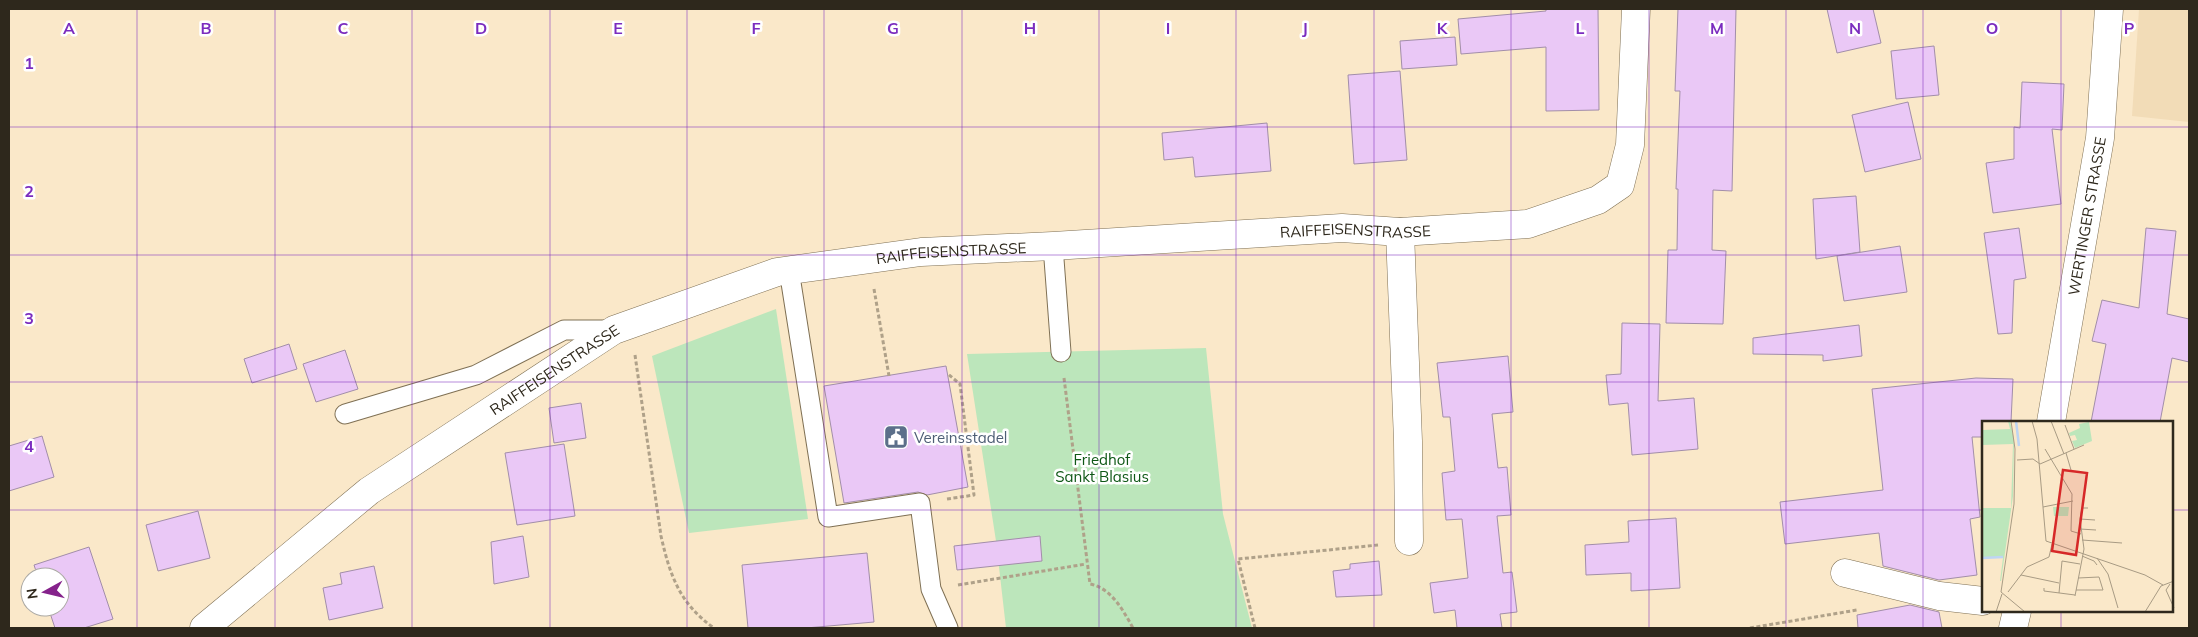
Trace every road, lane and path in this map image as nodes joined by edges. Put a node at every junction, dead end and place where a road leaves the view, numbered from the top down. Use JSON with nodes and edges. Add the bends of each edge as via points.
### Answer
{"nodes":[{"id":1,"x":1636,"y":9,"type":"edge"},
{"id":2,"x":2109,"y":9,"type":"edge"},
{"id":3,"x":1400,"y":232,"type":"junction"},
{"id":4,"x":1052,"y":246,"type":"junction"},
{"id":5,"x":869,"y":259,"type":"junction"},
{"id":6,"x":789,"y":270,"type":"junction"},
{"id":7,"x":622,"y":328,"type":"junction"},
{"id":8,"x":1061,"y":352,"type":"joint"},
{"id":9,"x":948,"y":374,"type":"dead end"},
{"id":10,"x":888,"y":376,"type":"dead end"},
{"id":11,"x":345,"y":414,"type":"dead end"},
{"id":12,"x":2051,"y":421,"type":"edge"},
{"id":13,"x":920,"y":503,"type":"junction"},
{"id":14,"x":1409,"y":542,"type":"joint"},
{"id":15,"x":1086,"y":564,"type":"junction"},
{"id":16,"x":1845,"y":572,"type":"dead end"},
{"id":17,"x":931,"y":589,"type":"junction"},
{"id":18,"x":1982,"y":600,"type":"edge"},
{"id":19,"x":1863,"y":609,"type":"dead end"},
{"id":20,"x":2018,"y":612,"type":"edge"},
{"id":21,"x":204,"y":628,"type":"edge"},
{"id":22,"x":714,"y":628,"type":"edge"},
{"id":23,"x":948,"y":628,"type":"edge"},
{"id":24,"x":1133,"y":628,"type":"edge"},
{"id":25,"x":1255,"y":628,"type":"edge"},
{"id":26,"x":1750,"y":628,"type":"edge"},
{"id":27,"x":2013,"y":628,"type":"edge"}],
"edges":[{"from":1,"to":3,"type":"street","name":"RAIFFEISENSTRASSE","via":[[1630,145],[1620,185],[1598,200],[1528,224]]},
{"from":2,"to":12,"type":"street","name":"WERTINGER STRASSE","via":[[2100,138]]},
{"from":3,"to":4,"type":"street","name":"RAIFFEISENSTRASSE","via":[[1342,228]]},
{"from":3,"to":14,"type":"street"},
{"from":4,"to":5,"type":"street","name":"RAIFFEISENSTRASSE","via":[[921,252]]},
{"from":4,"to":8,"type":"lane"},
{"from":5,"to":6,"type":"street","name":"RAIFFEISENSTRASSE"},
{"from":5,"to":10,"type":"path"},
{"from":6,"to":7,"type":"street","name":"RAIFFEISENSTRASSE"},
{"from":6,"to":13,"type":"lane","via":[[828,517]]},
{"from":7,"to":11,"type":"lane","via":[[564,330],[476,375]]},
{"from":7,"to":21,"type":"street","name":"RAIFFEISENSTRASSE","via":[[369,491]]},
{"from":7,"to":22,"type":"path","via":[[668,566],[683,599],[699,618]]},
{"from":8,"to":15,"type":"path"},
{"from":9,"to":13,"type":"path","via":[[960,384],[974,495]]},
{"from":13,"to":17,"type":"lane"},
{"from":14,"to":25,"type":"path","via":[[1238,559]]},
{"from":15,"to":17,"type":"path"},
{"from":15,"to":24,"type":"path","via":[[1090,584],[1100,586],[1123,609]]},
{"from":16,"to":18,"type":"street","via":[[1939,596]]},
{"from":17,"to":23,"type":"lane"},
{"from":19,"to":26,"type":"path"},
{"from":20,"to":27,"type":"street"}]}
